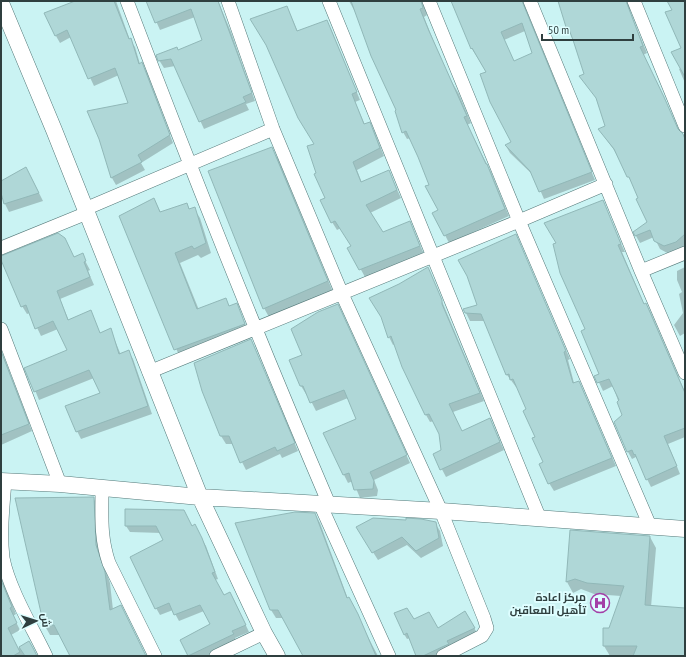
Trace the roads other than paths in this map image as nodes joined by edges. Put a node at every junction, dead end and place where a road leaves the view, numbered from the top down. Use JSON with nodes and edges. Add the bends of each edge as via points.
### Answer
{"nodes":[{"id":1,"x":127,"y":1,"type":"edge"},
{"id":2,"x":228,"y":1,"type":"edge"},
{"id":3,"x":329,"y":1,"type":"edge"},
{"id":4,"x":429,"y":1,"type":"edge"},
{"id":5,"x":530,"y":1,"type":"edge"},
{"id":6,"x":634,"y":1,"type":"edge"},
{"id":7,"x":1,"y":3,"type":"edge"},
{"id":8,"x":685,"y":126,"type":"edge"},
{"id":9,"x":273,"y":129,"type":"junction"},
{"id":10,"x":189,"y":165,"type":"junction"},
{"id":11,"x":606,"y":184,"type":"junction"},
{"id":12,"x":86,"y":211,"type":"junction"},
{"id":13,"x":519,"y":221,"type":"junction"},
{"id":14,"x":1,"y":248,"type":"edge"},
{"id":15,"x":685,"y":253,"type":"edge"},
{"id":16,"x":432,"y":256,"type":"junction"},
{"id":17,"x":641,"y":271,"type":"junction"},
{"id":18,"x":342,"y":294,"type":"junction"},
{"id":19,"x":254,"y":328,"type":"junction"},
{"id":20,"x":1,"y":329,"type":"edge"},
{"id":21,"x":149,"y":372,"type":"junction"},
{"id":22,"x":685,"y":373,"type":"edge"},
{"id":23,"x":3,"y":481,"type":"edge"},
{"id":24,"x":60,"y":484,"type":"junction"},
{"id":25,"x":102,"y":488,"type":"junction"},
{"id":26,"x":200,"y":497,"type":"junction"},
{"id":27,"x":325,"y":504,"type":"junction"},
{"id":28,"x":441,"y":511,"type":"junction"},
{"id":29,"x":540,"y":519,"type":"junction"},
{"id":30,"x":650,"y":526,"type":"junction"},
{"id":31,"x":685,"y":529,"type":"edge"},
{"id":32,"x":264,"y":632,"type":"junction"},
{"id":33,"x":46,"y":656,"type":"edge"},
{"id":34,"x":155,"y":656,"type":"edge"},
{"id":35,"x":216,"y":656,"type":"edge"},
{"id":36,"x":276,"y":656,"type":"edge"},
{"id":37,"x":389,"y":656,"type":"edge"},
{"id":38,"x":443,"y":656,"type":"edge"}],
"edges":[{"from":1,"to":10,"type":"street"},
{"from":2,"to":9,"type":"street"},
{"from":3,"to":16,"type":"street"},
{"from":4,"to":13,"type":"street"},
{"from":5,"to":11,"type":"street"},
{"from":6,"to":8,"type":"street"},
{"from":7,"to":12,"type":"street"},
{"from":9,"to":10,"type":"street"},
{"from":9,"to":18,"type":"street"},
{"from":10,"to":12,"type":"street"},
{"from":10,"to":19,"type":"street"},
{"from":11,"to":13,"type":"street"},
{"from":11,"to":17,"type":"street"},
{"from":12,"to":14,"type":"street"},
{"from":12,"to":21,"type":"street"},
{"from":13,"to":16,"type":"street"},
{"from":13,"to":30,"type":"street"},
{"from":15,"to":17,"type":"street"},
{"from":16,"to":18,"type":"street"},
{"from":16,"to":29,"type":"street"},
{"from":17,"to":22,"type":"street"},
{"from":18,"to":19,"type":"street"},
{"from":18,"to":28,"type":"street"},
{"from":19,"to":21,"type":"street"},
{"from":19,"to":27,"type":"street"},
{"from":20,"to":24,"type":"street"},
{"from":21,"to":26,"type":"street"},
{"from":23,"to":24,"type":"street"},
{"from":23,"to":33,"type":"street","via":[[3,558],[8,576]]},
{"from":24,"to":25,"type":"street"},
{"from":25,"to":26,"type":"street"},
{"from":25,"to":34,"type":"street","via":[[104,549]]},
{"from":26,"to":27,"type":"street"},
{"from":26,"to":32,"type":"street"},
{"from":27,"to":28,"type":"street"},
{"from":27,"to":37,"type":"street"},
{"from":28,"to":29,"type":"street"},
{"from":28,"to":38,"type":"street","via":[[487,628],[482,636]]},
{"from":29,"to":30,"type":"street"},
{"from":30,"to":31,"type":"street"},
{"from":32,"to":35,"type":"street"},
{"from":32,"to":36,"type":"street"}]}
